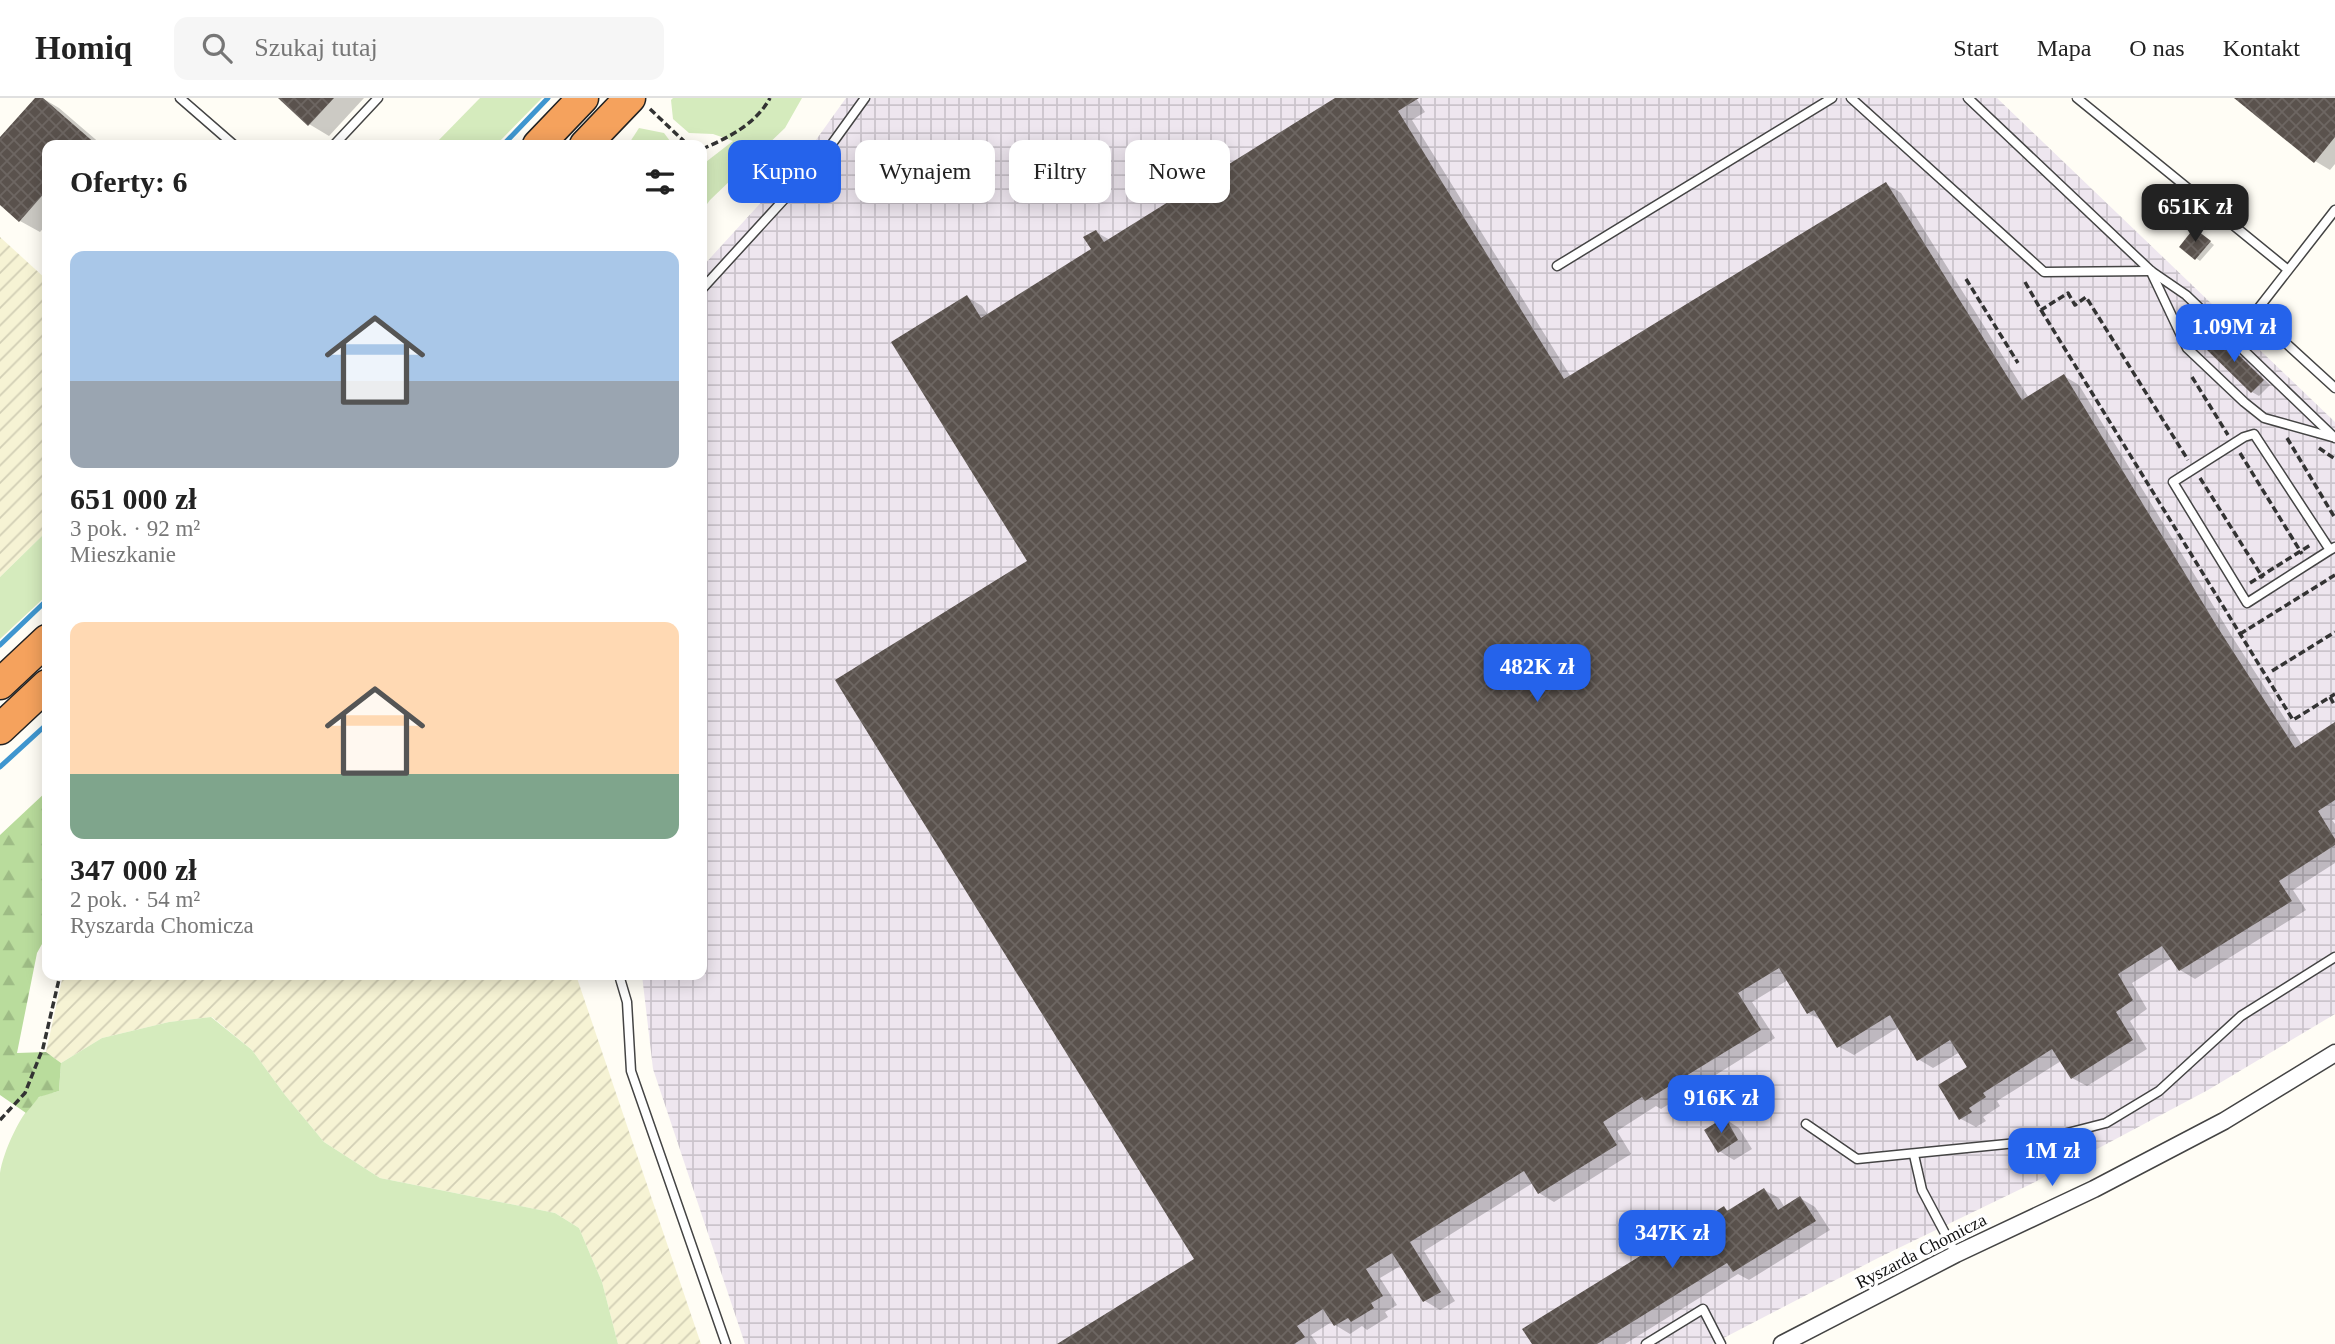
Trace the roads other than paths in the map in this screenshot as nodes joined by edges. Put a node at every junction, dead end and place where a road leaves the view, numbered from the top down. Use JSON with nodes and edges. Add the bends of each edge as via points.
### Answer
{"nodes":[{"id":1,"x":180,"y":98,"type":"edge"},
{"id":2,"x":378,"y":98,"type":"edge"},
{"id":3,"x":583,"y":98,"type":"edge"},
{"id":4,"x":865,"y":98,"type":"edge"},
{"id":5,"x":1832,"y":98,"type":"edge"},
{"id":6,"x":1851,"y":98,"type":"edge"},
{"id":7,"x":1968,"y":98,"type":"edge"},
{"id":8,"x":2077,"y":98,"type":"edge"},
{"id":9,"x":639,"y":103,"type":"edge"},
{"id":10,"x":228,"y":140,"type":"edge"},
{"id":11,"x":339,"y":140,"type":"edge"},
{"id":12,"x":543,"y":140,"type":"edge"},
{"id":13,"x":591,"y":140,"type":"edge"},
{"id":14,"x":2335,"y":210,"type":"edge"},
{"id":15,"x":1557,"y":266,"type":"dead end"},
{"id":16,"x":2287,"y":269,"type":"junction"},
{"id":17,"x":2151,"y":271,"type":"junction"},
{"id":18,"x":707,"y":284,"type":"edge"},
{"id":19,"x":2335,"y":388,"type":"edge"},
{"id":20,"x":2263,"y":418,"type":"junction"},
{"id":21,"x":2254,"y":434,"type":"junction"},
{"id":22,"x":2335,"y":438,"type":"edge"},
{"id":23,"x":2332,"y":549,"type":"edge"},
{"id":24,"x":42,"y":645,"type":"edge"},
{"id":25,"x":0,"y":684,"type":"edge"},
{"id":26,"x":42,"y":690,"type":"edge"},
{"id":27,"x":0,"y":729,"type":"edge"},
{"id":28,"x":2335,"y":957,"type":"edge"},
{"id":29,"x":620,"y":980,"type":"edge"},
{"id":30,"x":2335,"y":1053,"type":"edge"},
{"id":31,"x":1806,"y":1124,"type":"dead end"},
{"id":32,"x":1914,"y":1155,"type":"junction"},
{"id":33,"x":1956,"y":1254,"type":"junction"},
{"id":34,"x":726,"y":1344,"type":"edge"},
{"id":35,"x":1646,"y":1344,"type":"edge"},
{"id":36,"x":1721,"y":1344,"type":"edge"},
{"id":37,"x":1782,"y":1344,"type":"edge"}],
"edges":[{"from":1,"to":10,"type":"lane"},
{"from":2,"to":11,"type":"lane"},
{"from":3,"to":12,"type":"highway"},
{"from":4,"to":18,"type":"lane","via":[[821,159]]},
{"from":5,"to":15,"type":"lane"},
{"from":6,"to":17,"type":"lane","via":[[2044,272]]},
{"from":7,"to":17,"type":"lane"},
{"from":8,"to":16,"type":"lane"},
{"from":9,"to":13,"type":"highway"},
{"from":14,"to":16,"type":"lane"},
{"from":16,"to":19,"type":"lane","via":[[2254,314]]},
{"from":17,"to":20,"type":"lane","via":[[2187,348]]},
{"from":17,"to":22,"type":"lane","via":[[2186,295]]},
{"from":20,"to":21,"type":"lane"},
{"from":20,"to":22,"type":"lane"},
{"from":21,"to":23,"type":"lane"},
{"from":21,"to":23,"type":"lane","via":[[2173,482],[2247,603]]},
{"from":24,"to":25,"type":"highway"},
{"from":26,"to":27,"type":"highway"},
{"from":28,"to":32,"type":"lane","via":[[2241,1016],[2159,1091],[2106,1123],[2036,1141]]},
{"from":29,"to":34,"type":"lane","via":[[627,1002],[632,1071]]},
{"from":30,"to":33,"type":"street","name":"Ryszarda Chomicza","via":[[2212,1127]]},
{"from":31,"to":32,"type":"lane","via":[[1857,1159]]},
{"from":32,"to":33,"type":"lane","via":[[1922,1190]]},
{"from":33,"to":37,"type":"street","name":"Ryszarda Chomicza"},
{"from":35,"to":36,"type":"lane","via":[[1703,1309]]}]}
